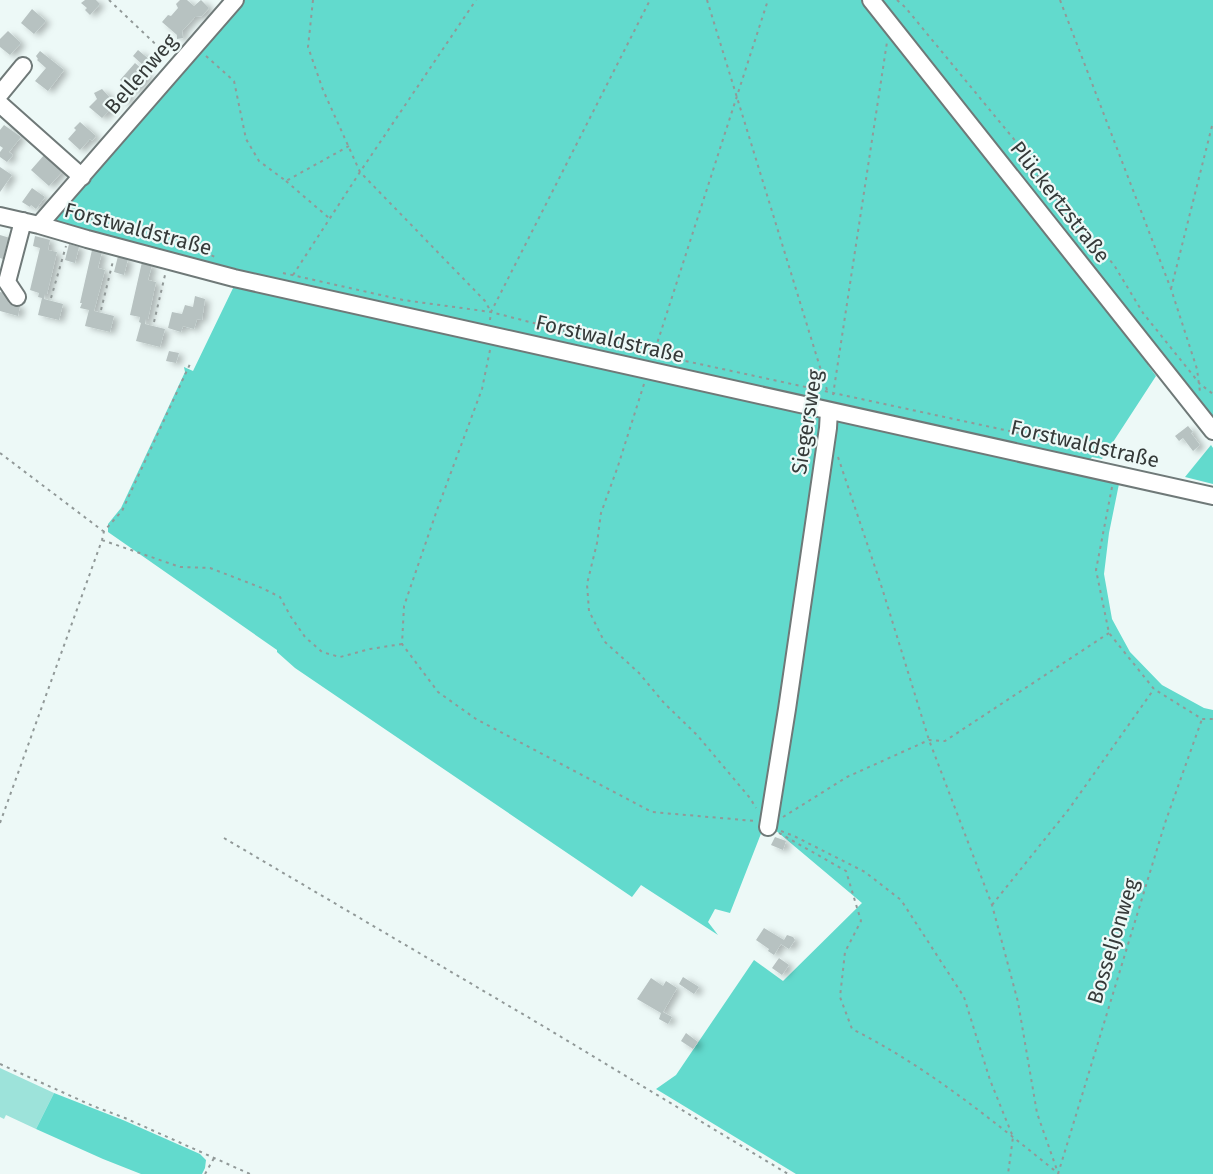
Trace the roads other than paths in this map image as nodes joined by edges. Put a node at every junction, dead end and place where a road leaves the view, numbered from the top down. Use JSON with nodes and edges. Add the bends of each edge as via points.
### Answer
{"nodes":[{"id":1,"x":235,"y":0,"type":"edge"},
{"id":2,"x":871,"y":0,"type":"edge"},
{"id":3,"x":23,"y":66,"type":"dead end"},
{"id":4,"x":0,"y":94,"type":"edge"},
{"id":5,"x":0,"y":104,"type":"edge"},
{"id":6,"x":82,"y":177,"type":"junction"},
{"id":7,"x":0,"y":216,"type":"edge"},
{"id":8,"x":31,"y":223,"type":"junction"},
{"id":9,"x":17,"y":297,"type":"dead end"},
{"id":10,"x":829,"y":411,"type":"junction"},
{"id":11,"x":1213,"y":431,"type":"edge"},
{"id":12,"x":1213,"y":496,"type":"edge"},
{"id":13,"x":768,"y":827,"type":"road end"}],
"edges":[{"from":1,"to":6,"type":"street","name":"Bellenweg"},
{"from":2,"to":11,"type":"street","name":"Plückertzstraße"},
{"from":3,"to":4,"type":"street"},
{"from":5,"to":6,"type":"street"},
{"from":6,"to":8,"type":"street","name":"Bellenweg","via":[[53,208]]},
{"from":7,"to":8,"type":"street","name":"Forstwaldstraße"},
{"from":8,"to":9,"type":"street","via":[[7,282]]},
{"from":8,"to":10,"type":"street","name":"Forstwaldstraße","via":[[234,278]]},
{"from":10,"to":12,"type":"street","name":"Forstwaldstraße"},
{"from":10,"to":13,"type":"street","name":"Siegersweg"}]}
